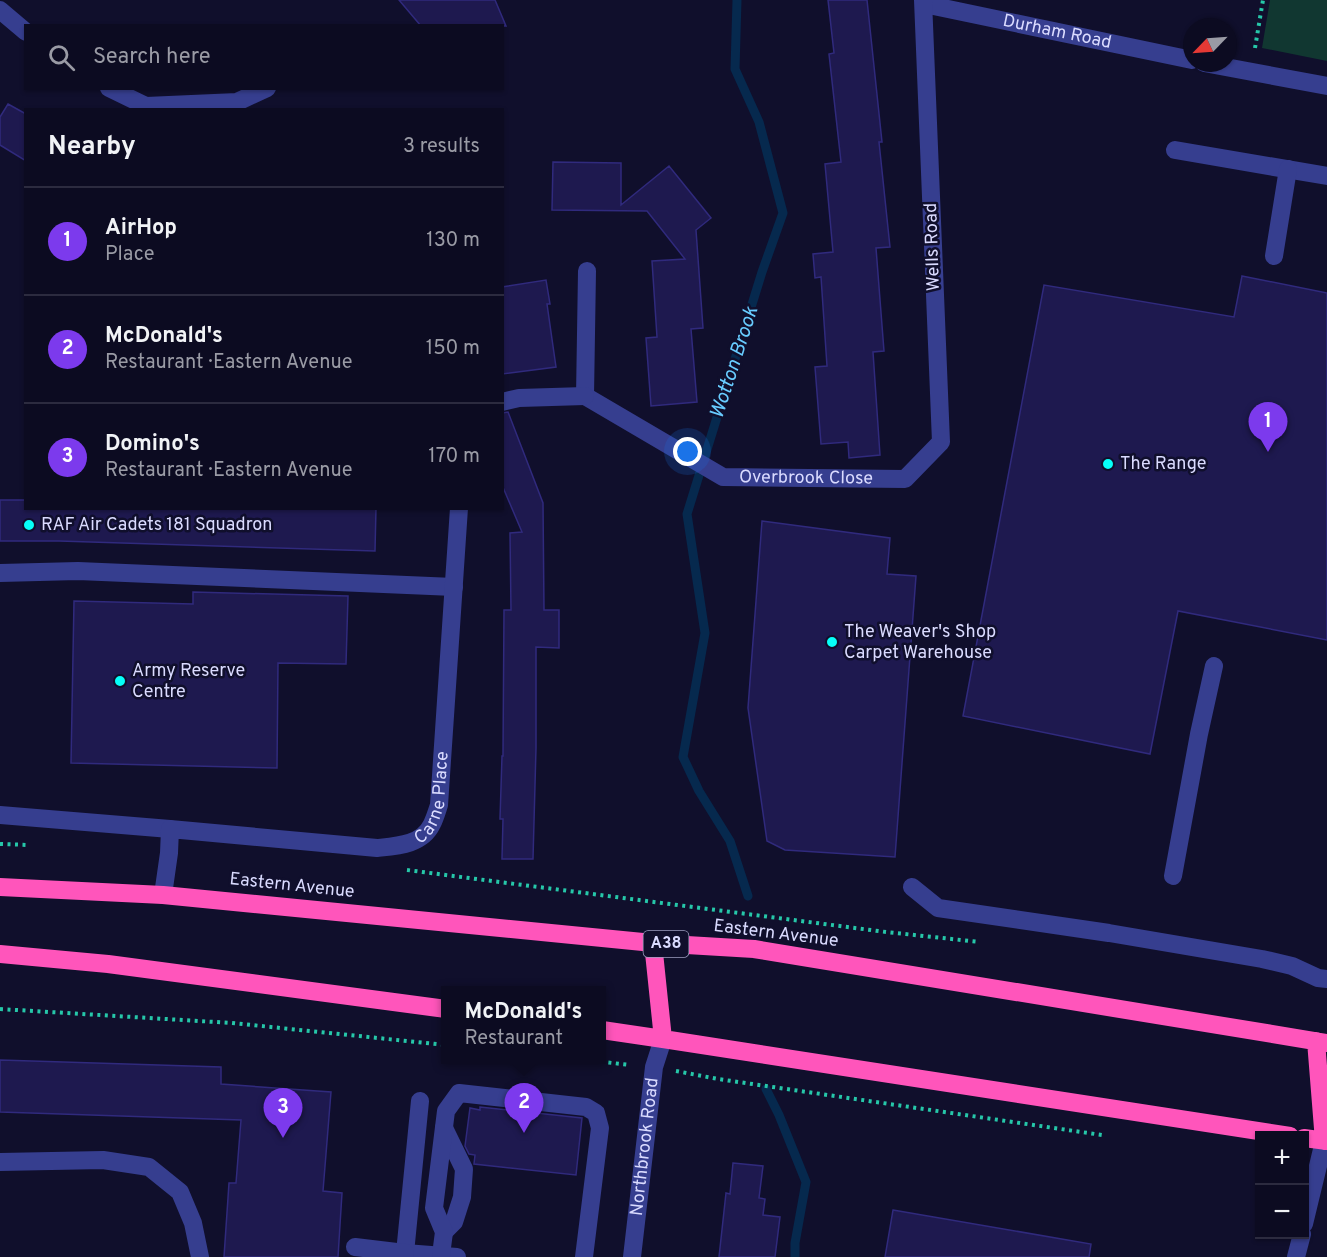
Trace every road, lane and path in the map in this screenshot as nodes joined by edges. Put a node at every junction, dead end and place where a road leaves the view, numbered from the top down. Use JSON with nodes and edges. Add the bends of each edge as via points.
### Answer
{"nodes":[{"id":1,"x":1263,"y":0,"type":"edge"},
{"id":2,"x":923,"y":2,"type":"edge"},
{"id":3,"x":0,"y":10,"type":"edge"},
{"id":4,"x":24,"y":30,"type":"edge"},
{"id":5,"x":1183,"y":58,"type":"edge"},
{"id":6,"x":1237,"y":70,"type":"edge"},
{"id":7,"x":1251,"y":73,"type":"junction"},
{"id":8,"x":1327,"y":86,"type":"edge"},
{"id":9,"x":113,"y":90,"type":"edge"},
{"id":10,"x":263,"y":90,"type":"edge"},
{"id":11,"x":1175,"y":150,"type":"dead end"},
{"id":12,"x":1288,"y":169,"type":"junction"},
{"id":13,"x":1327,"y":176,"type":"edge"},
{"id":14,"x":1274,"y":256,"type":"dead end"},
{"id":15,"x":587,"y":271,"type":"dead end"},
{"id":16,"x":585,"y":396,"type":"junction"},
{"id":17,"x":504,"y":402,"type":"edge"},
{"id":18,"x":905,"y":479,"type":"joint"},
{"id":19,"x":459,"y":510,"type":"edge"},
{"id":20,"x":0,"y":573,"type":"edge"},
{"id":21,"x":454,"y":587,"type":"junction"},
{"id":22,"x":1214,"y":666,"type":"dead end"},
{"id":23,"x":0,"y":815,"type":"edge"},
{"id":24,"x":170,"y":829,"type":"junction"},
{"id":25,"x":399,"y":869,"type":"dead end"},
{"id":26,"x":1173,"y":876,"type":"dead end"},
{"id":27,"x":0,"y":887,"type":"edge"},
{"id":28,"x":912,"y":887,"type":"dead end"},
{"id":29,"x":163,"y":895,"type":"junction"},
{"id":30,"x":653,"y":943,"type":"junction"},
{"id":31,"x":991,"y":943,"type":"dead end"},
{"id":32,"x":0,"y":954,"type":"edge"},
{"id":33,"x":1327,"y":979,"type":"edge"},
{"id":34,"x":441,"y":1008,"type":"edge"},
{"id":35,"x":0,"y":1009,"type":"edge"},
{"id":36,"x":606,"y":1031,"type":"edge"},
{"id":37,"x":663,"y":1039,"type":"junction"},
{"id":38,"x":1321,"y":1042,"type":"edge"},
{"id":39,"x":441,"y":1044,"type":"edge"},
{"id":40,"x":606,"y":1061,"type":"edge"},
{"id":41,"x":654,"y":1067,"type":"junction"},
{"id":42,"x":420,"y":1101,"type":"dead end"},
{"id":43,"x":444,"y":1128,"type":"junction"},
{"id":44,"x":1258,"y":1131,"type":"edge"},
{"id":45,"x":1106,"y":1135,"type":"dead end"},
{"id":46,"x":1309,"y":1139,"type":"edge"},
{"id":47,"x":1326,"y":1141,"type":"edge"},
{"id":48,"x":0,"y":1162,"type":"edge"},
{"id":49,"x":1309,"y":1208,"type":"edge"},
{"id":50,"x":444,"y":1232,"type":"junction"},
{"id":51,"x":1302,"y":1239,"type":"edge"},
{"id":52,"x":355,"y":1248,"type":"dead end"},
{"id":53,"x":405,"y":1253,"type":"junction"},
{"id":54,"x":449,"y":1256,"type":"edge"},
{"id":55,"x":1301,"y":1256,"type":"edge"},
{"id":56,"x":200,"y":1257,"type":"edge"},
{"id":57,"x":584,"y":1257,"type":"edge"},
{"id":58,"x":632,"y":1257,"type":"edge"}],
"edges":[{"from":1,"to":7,"type":"path"},
{"from":2,"to":5,"type":"street","name":"Durham Road"},
{"from":2,"to":18,"type":"street","name":"Wells Road","via":[[941,442]]},
{"from":3,"to":4,"type":"street"},
{"from":6,"to":7,"type":"street"},
{"from":7,"to":8,"type":"street"},
{"from":9,"to":10,"type":"street","via":[[146,106],[237,102]]},
{"from":11,"to":12,"type":"street"},
{"from":12,"to":13,"type":"street"},
{"from":12,"to":14,"type":"street"},
{"from":15,"to":16,"type":"street"},
{"from":16,"to":17,"type":"street"},
{"from":16,"to":18,"type":"street","name":"Overbrook Close","via":[[723,477]]},
{"from":19,"to":21,"type":"street","name":"Carne Place"},
{"from":20,"to":21,"type":"street","via":[[78,571]]},
{"from":21,"to":24,"type":"street","name":"Carne Place","via":[[439,805],[432,826],[419,839],[377,848]]},
{"from":22,"to":26,"type":"street"},
{"from":23,"to":24,"type":"street","name":"Carne Place"},
{"from":24,"to":29,"type":"street"},
{"from":25,"to":31,"type":"path"},
{"from":27,"to":29,"type":"highway","name":"Eastern Avenue","number":"A38"},
{"from":28,"to":33,"type":"street","via":[[938,908],[1262,959]]},
{"from":29,"to":30,"type":"highway","name":"Eastern Avenue","number":"A38"},
{"from":30,"to":37,"type":"highway"},
{"from":30,"to":38,"type":"highway","name":"Eastern Avenue","number":"A38","via":[[754,950]]},
{"from":32,"to":34,"type":"highway","via":[[108,964]]},
{"from":35,"to":39,"type":"path","via":[[232,1023]]},
{"from":36,"to":37,"type":"highway"},
{"from":37,"to":41,"type":"street","name":"Northbrook Road"},
{"from":37,"to":44,"type":"highway"},
{"from":38,"to":47,"type":"highway"},
{"from":40,"to":41,"type":"path"},
{"from":41,"to":45,"type":"path"},
{"from":41,"to":58,"type":"street","name":"Northbrook Road"},
{"from":42,"to":53,"type":"street"},
{"from":43,"to":50,"type":"street","via":[[434,1208]]},
{"from":43,"to":50,"type":"street","via":[[464,1169],[462,1197],[454,1222]]},
{"from":43,"to":57,"type":"street","via":[[446,1111],[459,1093],[586,1107],[596,1113],[600,1128]]},
{"from":46,"to":47,"type":"highway"},
{"from":47,"to":49,"type":"street"},
{"from":48,"to":56,"type":"street","via":[[103,1160],[149,1167],[180,1192],[193,1223]]},
{"from":50,"to":54,"type":"street"},
{"from":51,"to":55,"type":"street"},
{"from":52,"to":53,"type":"street"},
{"from":53,"to":54,"type":"street"}]}
